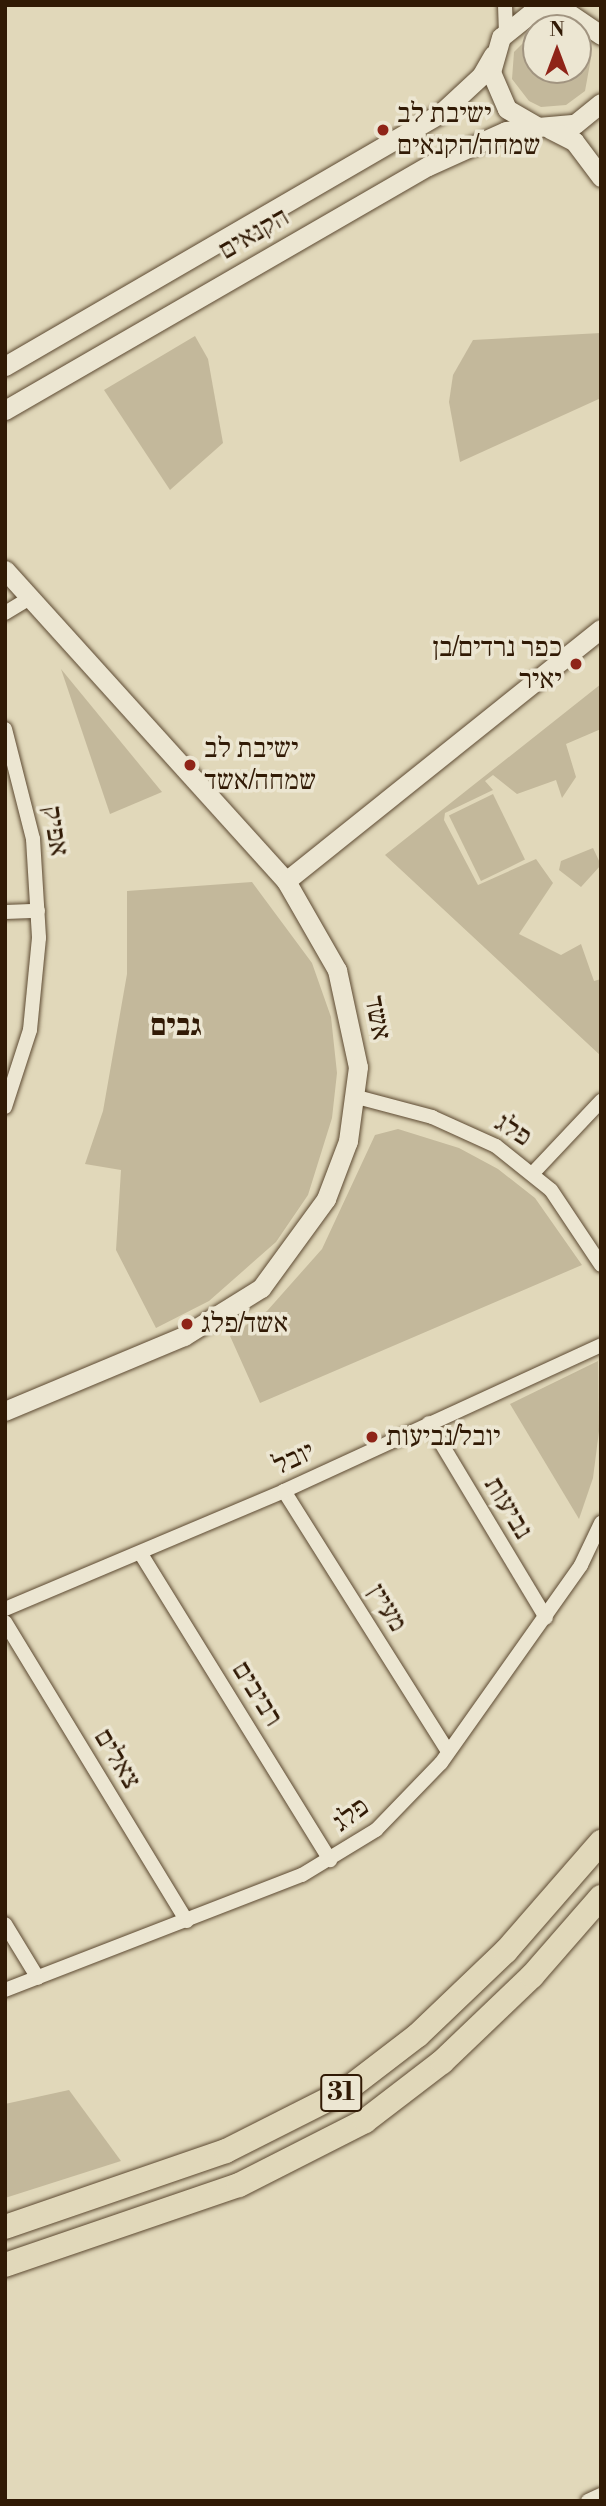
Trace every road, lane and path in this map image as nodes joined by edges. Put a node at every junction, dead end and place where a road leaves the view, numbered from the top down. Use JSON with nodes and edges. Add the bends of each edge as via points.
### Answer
{"nodes":[{"id":1,"x":505,"y":5,"type":"edge"},
{"id":2,"x":562,"y":10,"type":"edge"},
{"id":3,"x":601,"y":12,"type":"edge"},
{"id":4,"x":506,"y":30,"type":"junction"},
{"id":5,"x":601,"y":35,"type":"edge"},
{"id":6,"x":493,"y":55,"type":"junction"},
{"id":7,"x":601,"y":103,"type":"edge"},
{"id":8,"x":544,"y":128,"type":"junction"},
{"id":9,"x":601,"y":177,"type":"edge"},
{"id":10,"x":5,"y":366,"type":"edge"},
{"id":11,"x":5,"y":410,"type":"edge"},
{"id":12,"x":5,"y":570,"type":"edge"},
{"id":13,"x":30,"y":598,"type":"junction"},
{"id":14,"x":5,"y":613,"type":"edge"},
{"id":15,"x":601,"y":629,"type":"edge"},
{"id":16,"x":5,"y":729,"type":"edge"},
{"id":17,"x":286,"y":881,"type":"junction"},
{"id":18,"x":38,"y":911,"type":"junction"},
{"id":19,"x":5,"y":912,"type":"edge"},
{"id":20,"x":357,"y":1097,"type":"junction"},
{"id":21,"x":601,"y":1101,"type":"edge"},
{"id":22,"x":5,"y":1107,"type":"edge"},
{"id":23,"x":534,"y":1172,"type":"junction"},
{"id":24,"x":601,"y":1265,"type":"edge"},
{"id":25,"x":601,"y":1345,"type":"edge"},
{"id":26,"x":5,"y":1411,"type":"edge"},
{"id":27,"x":429,"y":1423,"type":"junction"},
{"id":28,"x":284,"y":1491,"type":"junction"},
{"id":29,"x":601,"y":1523,"type":"edge"},
{"id":30,"x":141,"y":1553,"type":"junction"},
{"id":31,"x":5,"y":1609,"type":"edge"},
{"id":32,"x":546,"y":1618,"type":"junction"},
{"id":33,"x":5,"y":1622,"type":"edge"},
{"id":34,"x":448,"y":1751,"type":"junction"},
{"id":35,"x":601,"y":1842,"type":"edge"},
{"id":36,"x":330,"y":1860,"type":"junction"},
{"id":37,"x":601,"y":1897,"type":"edge"},
{"id":38,"x":187,"y":1920,"type":"junction"},
{"id":39,"x":5,"y":1924,"type":"edge"},
{"id":40,"x":38,"y":1978,"type":"junction"},
{"id":41,"x":5,"y":1990,"type":"edge"},
{"id":42,"x":5,"y":2227,"type":"edge"},
{"id":43,"x":5,"y":2265,"type":"edge"},
{"id":44,"x":601,"y":2495,"type":"edge"},
{"id":45,"x":588,"y":2501,"type":"edge"}],
"edges":[{"from":1,"to":4,"type":"street"},
{"from":2,"to":3,"type":"street"},
{"from":2,"to":4,"type":"street","via":[[531,13]]},
{"from":2,"to":5,"type":"street"},
{"from":4,"to":6,"type":"street","name":"הקנאים"},
{"from":6,"to":8,"type":"street","via":[[493,80],[502,103]]},
{"from":6,"to":10,"type":"street","name":"הקנאים","via":[[481,76],[441,113]]},
{"from":7,"to":8,"type":"street","name":"הקנאים","via":[[575,124]]},
{"from":8,"to":9,"type":"street","via":[[575,141]]},
{"from":8,"to":11,"type":"street","name":"הקנאים","via":[[506,131],[428,166]]},
{"from":12,"to":13,"type":"street","name":"אשד"},
{"from":13,"to":14,"type":"street"},
{"from":13,"to":17,"type":"street","name":"אשד"},
{"from":15,"to":17,"type":"street"},
{"from":16,"to":18,"type":"street","name":"אפיק","via":[[33,838]]},
{"from":17,"to":20,"type":"street","name":"אשד","via":[[337,970],[354,1037]]},
{"from":18,"to":19,"type":"street"},
{"from":18,"to":22,"type":"street","name":"אפיק","via":[[30,1030]]},
{"from":20,"to":23,"type":"street","name":"פלג","via":[[464,1129]]},
{"from":20,"to":26,"type":"street","name":"אשד","via":[[348,1142],[326,1199],[261,1288],[184,1336]]},
{"from":21,"to":23,"type":"street"},
{"from":23,"to":24,"type":"street","name":"פלג","via":[[578,1224]]},
{"from":25,"to":27,"type":"street","name":"יובל"},
{"from":27,"to":28,"type":"street","name":"יובל"},
{"from":27,"to":32,"type":"street","name":"נביעות"},
{"from":28,"to":30,"type":"street","name":"יובל"},
{"from":28,"to":34,"type":"street","name":"מעיין"},
{"from":29,"to":32,"type":"street","name":"פלג"},
{"from":30,"to":31,"type":"street","name":"יובל"},
{"from":30,"to":36,"type":"street","name":"רביבים"},
{"from":32,"to":34,"type":"street","name":"פלג"},
{"from":33,"to":38,"type":"street","name":"צאלים"},
{"from":34,"to":36,"type":"street","name":"פלג","via":[[376,1830]]},
{"from":35,"to":42,"type":"highway","number":"31","via":[[497,1959],[418,2035],[345,2091],[226,2151]]},
{"from":36,"to":38,"type":"street","name":"פלג"},
{"from":37,"to":43,"type":"highway","number":"31","via":[[532,1976],[442,2062],[365,2121],[239,2185]]},
{"from":38,"to":40,"type":"street","name":"פלג"},
{"from":39,"to":40,"type":"street"},
{"from":40,"to":41,"type":"street","name":"פלג"},
{"from":44,"to":45,"type":"street"}]}
